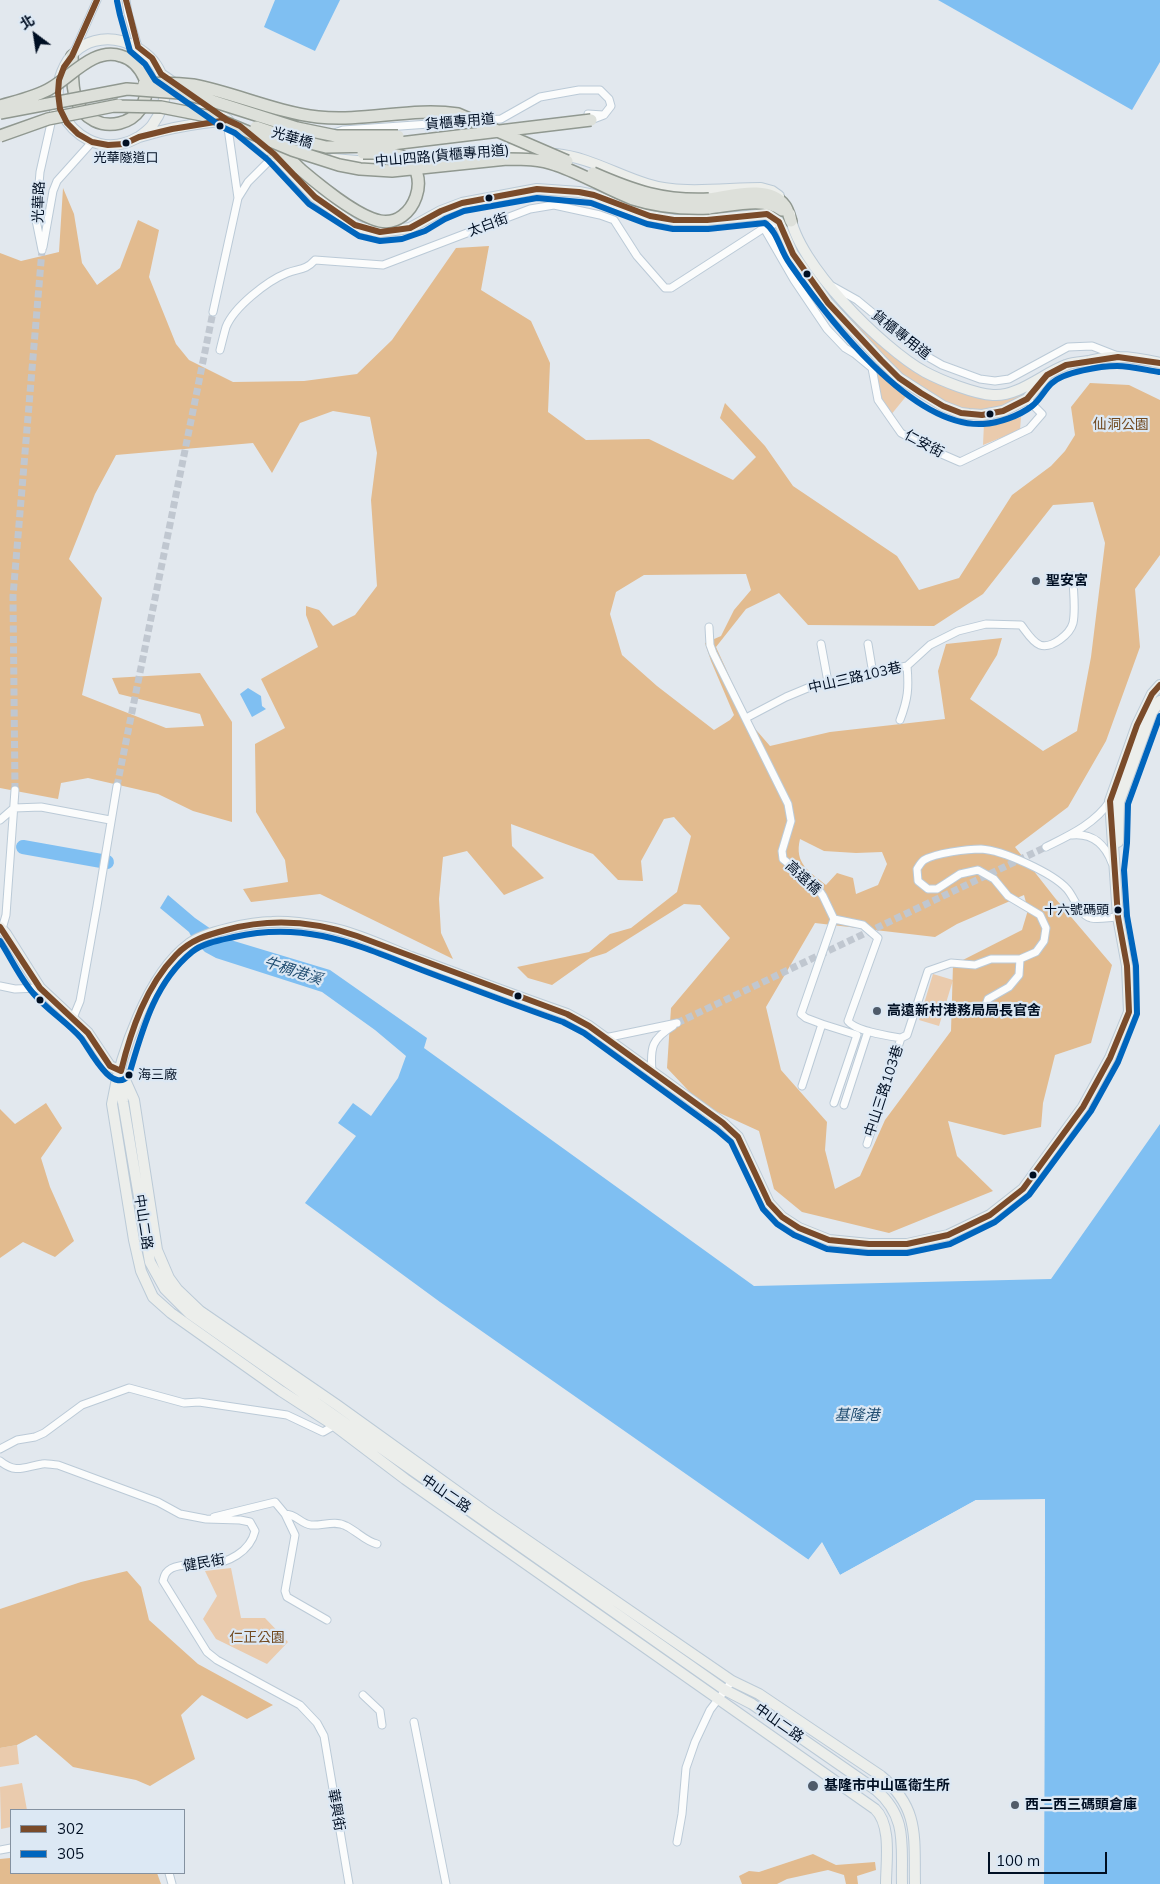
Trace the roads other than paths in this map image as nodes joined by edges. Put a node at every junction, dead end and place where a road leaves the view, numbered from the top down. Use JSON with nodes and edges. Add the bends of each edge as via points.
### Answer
{"nodes":[{"id":1,"x":97,"y":0,"type":"edge"},
{"id":2,"x":126,"y":0,"type":"edge"},
{"id":3,"x":138,"y":47,"type":"junction"},
{"id":4,"x":72,"y":56,"type":"junction"},
{"id":5,"x":161,"y":74,"type":"junction"},
{"id":6,"x":127,"y":89,"type":"junction"},
{"id":7,"x":58,"y":93,"type":"junction"},
{"id":8,"x":0,"y":106,"type":"edge"},
{"id":9,"x":114,"y":106,"type":"junction"},
{"id":10,"x":0,"y":113,"type":"edge"},
{"id":11,"x":590,"y":117,"type":"junction"},
{"id":12,"x":227,"y":120,"type":"junction"},
{"id":13,"x":0,"y":136,"type":"edge"},
{"id":14,"x":139,"y":137,"type":"junction"},
{"id":15,"x":92,"y":142,"type":"junction"},
{"id":16,"x":313,"y":144,"type":"junction"},
{"id":17,"x":274,"y":154,"type":"junction"},
{"id":18,"x":238,"y":198,"type":"junction"},
{"id":19,"x":745,"y":199,"type":"junction"},
{"id":20,"x":791,"y":221,"type":"junction"},
{"id":21,"x":779,"y":222,"type":"junction"},
{"id":22,"x":764,"y":228,"type":"junction"},
{"id":23,"x":828,"y":284,"type":"junction"},
{"id":24,"x":213,"y":312,"type":"tunnel mouth"},
{"id":25,"x":220,"y":350,"type":"dead end"},
{"id":26,"x":1118,"y":356,"type":"junction"},
{"id":27,"x":1160,"y":363,"type":"edge"},
{"id":28,"x":1046,"y":375,"type":"junction"},
{"id":29,"x":1027,"y":399,"type":"junction"},
{"id":30,"x":1073,"y":576,"type":"dead end"},
{"id":31,"x":709,"y":627,"type":"dead end"},
{"id":32,"x":821,"y":644,"type":"dead end"},
{"id":33,"x":868,"y":644,"type":"dead end"},
{"id":34,"x":907,"y":666,"type":"junction"},
{"id":35,"x":873,"y":674,"type":"junction"},
{"id":36,"x":828,"y":682,"type":"junction"},
{"id":37,"x":1160,"y":685,"type":"edge"},
{"id":38,"x":1160,"y":701,"type":"edge"},
{"id":39,"x":746,"y":718,"type":"junction"},
{"id":40,"x":900,"y":720,"type":"dead end"},
{"id":41,"x":116,"y":786,"type":"tunnel mouth"},
{"id":42,"x":15,"y":790,"type":"tunnel mouth"},
{"id":43,"x":1110,"y":801,"type":"junction"},
{"id":44,"x":14,"y":808,"type":"junction"},
{"id":45,"x":0,"y":820,"type":"edge"},
{"id":46,"x":110,"y":820,"type":"junction"},
{"id":47,"x":1070,"y":835,"type":"junction"},
{"id":48,"x":1046,"y":847,"type":"tunnel mouth"},
{"id":49,"x":1115,"y":870,"type":"junction"},
{"id":50,"x":1118,"y":917,"type":"junction"},
{"id":51,"x":834,"y":919,"type":"junction"},
{"id":52,"x":1,"y":928,"type":"edge"},
{"id":53,"x":1020,"y":959,"type":"junction"},
{"id":54,"x":0,"y":986,"type":"edge"},
{"id":55,"x":40,"y":988,"type":"junction"},
{"id":56,"x":983,"y":1013,"type":"dead end"},
{"id":57,"x":73,"y":1018,"type":"junction"},
{"id":58,"x":822,"y":1024,"type":"junction"},
{"id":59,"x":868,"y":1031,"type":"junction"},
{"id":60,"x":605,"y":1038,"type":"junction"},
{"id":61,"x":901,"y":1038,"type":"junction"},
{"id":62,"x":121,"y":1071,"type":"junction"},
{"id":63,"x":652,"y":1071,"type":"junction"},
{"id":64,"x":802,"y":1086,"type":"dead end"},
{"id":65,"x":834,"y":1103,"type":"dead end"},
{"id":66,"x":844,"y":1105,"type":"dead end"},
{"id":67,"x":867,"y":1144,"type":"dead end"},
{"id":68,"x":341,"y":1420,"type":"junction"},
{"id":69,"x":0,"y":1449,"type":"edge"},
{"id":70,"x":0,"y":1461,"type":"edge"},
{"id":71,"x":285,"y":1514,"type":"junction"},
{"id":72,"x":206,"y":1519,"type":"junction"},
{"id":73,"x":377,"y":1544,"type":"dead end"},
{"id":74,"x":327,"y":1620,"type":"dead end"},
{"id":75,"x":732,"y":1681,"type":"junction"},
{"id":76,"x":722,"y":1694,"type":"junction"},
{"id":77,"x":363,"y":1695,"type":"dead end"},
{"id":78,"x":414,"y":1722,"type":"dead end"},
{"id":79,"x":382,"y":1725,"type":"dead end"},
{"id":80,"x":324,"y":1736,"type":"joint"},
{"id":81,"x":677,"y":1842,"type":"dead end"},
{"id":82,"x":349,"y":1884,"type":"edge"},
{"id":83,"x":446,"y":1884,"type":"edge"},
{"id":84,"x":886,"y":1884,"type":"edge"},
{"id":85,"x":902,"y":1884,"type":"edge"},
{"id":86,"x":915,"y":1884,"type":"edge"}],
"edges":[{"from":1,"to":4,"type":"street"},
{"from":2,"to":3,"type":"street"},
{"from":3,"to":4,"type":"street","via":[[104,40],[81,48]]},
{"from":3,"to":5,"type":"street","via":[[152,58]]},
{"from":4,"to":7,"type":"street","via":[[59,80]]},
{"from":4,"to":8,"type":"main road","bridge":true,"via":[[76,100],[85,114],[101,125],[112,125],[125,122],[140,109],[147,95],[145,79],[131,60],[116,54],[90,60],[48,90]]},
{"from":5,"to":12,"type":"street"},
{"from":5,"to":14,"type":"street","via":[[164,92],[161,109],[153,125]]},
{"from":6,"to":10,"type":"main road","name":"光華橋","bridge":true},
{"from":6,"to":11,"type":"main road","name":"光華橋","bridge":true,"via":[[180,93],[297,128],[336,136],[386,137]]},
{"from":6,"to":19,"type":"main road","bridge":true,"via":[[144,84],[192,85],[320,117],[416,112],[458,114],[637,191],[692,200]]},
{"from":7,"to":15,"type":"street","via":[[60,109],[67,123]]},
{"from":7,"to":15,"type":"street","name":"光華路","via":[[40,172],[36,220],[42,250],[57,181]]},
{"from":9,"to":13,"type":"main road","name":"光華橋","bridge":true,"via":[[48,119]]},
{"from":9,"to":16,"type":"main road","name":"光華橋","bridge":true,"via":[[137,102],[195,106]]},
{"from":9,"to":19,"type":"main road","bridge":true,"via":[[160,108],[212,117],[292,150],[360,169],[392,171],[523,159],[555,164],[626,196],[658,206],[692,209]]},
{"from":11,"to":16,"type":"main road","name":"光華橋","bridge":true,"via":[[375,146],[326,147]]},
{"from":11,"to":17,"type":"street","name":"貨櫃專用道","via":[[604,115],[611,106],[600,90],[540,96],[500,119],[343,130]]},
{"from":12,"to":14,"type":"street"},
{"from":12,"to":17,"type":"street","via":[[240,126]]},
{"from":12,"to":18,"type":"street"},
{"from":14,"to":15,"type":"street","via":[[124,144],[108,146]]},
{"from":16,"to":17,"type":"main road","bridge":true,"via":[[345,152],[394,154],[406,159],[414,167],[419,183],[412,206],[398,218],[387,222],[377,220],[321,188],[293,162]]},
{"from":17,"to":18,"type":"street"},
{"from":17,"to":20,"type":"street","name":"中山四路(貨櫃專用道)","via":[[381,164],[512,149],[566,155],[648,185],[681,190],[765,188],[786,202]]},
{"from":17,"to":21,"type":"street","via":[[315,197],[362,228],[380,232],[410,228],[462,203],[537,189],[594,195],[650,216],[674,220],[707,220],[760,213]]},
{"from":18,"to":24,"type":"street"},
{"from":19,"to":20,"type":"main road","via":[[762,194],[776,198],[785,206]]},
{"from":20,"to":23,"type":"street","name":"中山四路(貨櫃專用道)","via":[[803,247]]},
{"from":21,"to":22,"type":"street","name":"太白街"},
{"from":21,"to":29,"type":"street","via":[[793,254],[828,303],[899,378],[943,406],[961,413],[1003,411]]},
{"from":22,"to":25,"type":"street","name":"太白街","via":[[670,288],[665,288],[637,256],[614,220],[554,205],[530,209],[383,266],[315,260],[308,268],[288,272],[259,289],[231,318]]},
{"from":22,"to":29,"type":"street","name":"仁安街","via":[[827,330],[872,368],[878,400],[901,433],[960,462],[1030,429],[1042,414]]},
{"from":23,"to":26,"type":"street","name":"貨櫃專用道","via":[[857,300],[921,353],[942,365],[994,382],[1009,379],[1068,347],[1092,346]]},
{"from":23,"to":28,"type":"street","name":"中山四路(貨櫃專用道)","via":[[836,296],[899,354],[924,372],[950,384],[994,395],[1015,391]]},
{"from":26,"to":27,"type":"street","name":"中山四路(貨櫃專用道)"},
{"from":26,"to":28,"type":"street","name":"中山四路(貨櫃專用道)","via":[[1066,365]]},
{"from":28,"to":29,"type":"street"},
{"from":30,"to":34,"type":"street","name":"中山三路103巷","via":[[1071,629],[1048,646],[1040,645],[1022,625],[986,624],[958,631],[930,645]]},
{"from":31,"to":39,"type":"street","via":[[713,653]]},
{"from":32,"to":36,"type":"street"},
{"from":33,"to":35,"type":"street"},
{"from":34,"to":35,"type":"street","name":"中山三路103巷"},
{"from":34,"to":40,"type":"street","via":[[908,698]]},
{"from":35,"to":36,"type":"street","name":"中山三路103巷"},
{"from":36,"to":39,"type":"street","name":"中山三路103巷","via":[[786,697]]},
{"from":37,"to":43,"type":"street","via":[[1137,724]]},
{"from":38,"to":49,"type":"street","via":[[1152,712],[1119,802]]},
{"from":39,"to":51,"type":"street","name":"高遠橋","via":[[788,804],[791,821],[783,859],[817,887]]},
{"from":41,"to":46,"type":"street"},
{"from":42,"to":44,"type":"street"},
{"from":43,"to":47,"type":"street","via":[[1100,814]]},
{"from":43,"to":49,"type":"street"},
{"from":44,"to":45,"type":"street"},
{"from":44,"to":46,"type":"street","via":[[42,807]]},
{"from":44,"to":52,"type":"street","via":[[6,915]]},
{"from":46,"to":57,"type":"street","via":[[80,1001]]},
{"from":47,"to":48,"type":"street"},
{"from":47,"to":49,"type":"street","via":[[1097,840]]},
{"from":49,"to":50,"type":"street","name":"中山二路"},
{"from":50,"to":53,"type":"street","via":[[1091,918],[1075,903],[1068,889],[1044,872],[1004,855],[982,849],[923,860],[917,868],[918,880],[928,889],[937,889],[960,874],[978,870],[994,878],[1008,896],[1040,915],[1046,928],[1044,941],[1036,952]]},
{"from":50,"to":63,"type":"street","name":"中山二路","via":[[1129,1012],[1110,1058],[1083,1107],[1023,1189],[990,1215],[948,1235],[908,1244],[869,1244],[829,1240],[799,1228],[769,1203],[738,1137],[723,1122]]},
{"from":51,"to":58,"type":"street","via":[[801,1014]]},
{"from":51,"to":59,"type":"street","name":"中山三路103巷","via":[[863,926],[878,938],[848,1021]]},
{"from":52,"to":55,"type":"street"},
{"from":53,"to":56,"type":"street","via":[[1019,975],[1009,987],[988,999]]},
{"from":53,"to":61,"type":"street","name":"中山三路103巷","via":[[991,959],[975,965],[951,963],[928,971],[907,1035]]},
{"from":54,"to":55,"type":"street"},
{"from":55,"to":57,"type":"street"},
{"from":57,"to":62,"type":"street","via":[[88,1033],[110,1066]]},
{"from":58,"to":64,"type":"street"},
{"from":58,"to":65,"type":"street","via":[[857,1035]]},
{"from":59,"to":61,"type":"street","name":"中山三路103巷"},
{"from":59,"to":66,"type":"street"},
{"from":60,"to":62,"type":"street","name":"中山二路","via":[[567,1014],[370,941],[326,927],[272,922],[217,931],[191,942],[175,955],[163,969],[128,1040]]},
{"from":60,"to":63,"type":"street","name":"中山二路"},
{"from":60,"to":63,"type":"street","via":[[677,1023],[658,1036],[652,1048]]},
{"from":61,"to":67,"type":"street","name":"中山三路103巷"},
{"from":62,"to":68,"type":"street","name":"中山二路","via":[[134,1100],[157,1250],[169,1278],[200,1311]]},
{"from":62,"to":68,"type":"street","name":"中山二路","via":[[112,1104],[134,1240],[141,1271],[153,1297],[171,1314],[281,1391]]},
{"from":68,"to":69,"type":"street","via":[[323,1432],[288,1415],[199,1402],[184,1403],[130,1388],[82,1405],[44,1433],[17,1440]]},
{"from":68,"to":75,"type":"street","name":"中山二路","via":[[494,1518]]},
{"from":68,"to":76,"type":"street","name":"中山二路","via":[[405,1479]]},
{"from":70,"to":72,"type":"street","name":"健民街","via":[[13,1469],[58,1465],[158,1502],[180,1514]]},
{"from":71,"to":72,"type":"street","via":[[275,1502]]},
{"from":71,"to":73,"type":"street","via":[[292,1514],[309,1525],[345,1525],[368,1542]]},
{"from":71,"to":74,"type":"street","via":[[295,1535],[284,1591],[287,1597]]},
{"from":72,"to":80,"type":"street","name":"健民街","via":[[250,1522],[255,1532],[253,1542],[228,1560],[173,1568],[163,1581],[206,1652],[300,1704]]},
{"from":75,"to":76,"type":"street"},
{"from":75,"to":86,"type":"street","name":"中山二路","via":[[759,1694],[895,1787],[912,1817]]},
{"from":76,"to":81,"type":"street","via":[[695,1742],[686,1768]]},
{"from":76,"to":84,"type":"street","name":"中山二路","via":[[875,1809],[886,1832]]},
{"from":76,"to":85,"type":"street","name":"中山二路","via":[[752,1704],[886,1798],[900,1824]]},
{"from":77,"to":79,"type":"street","via":[[380,1711]]},
{"from":78,"to":83,"type":"street"},
{"from":80,"to":82,"type":"street","name":"華興街"}]}
